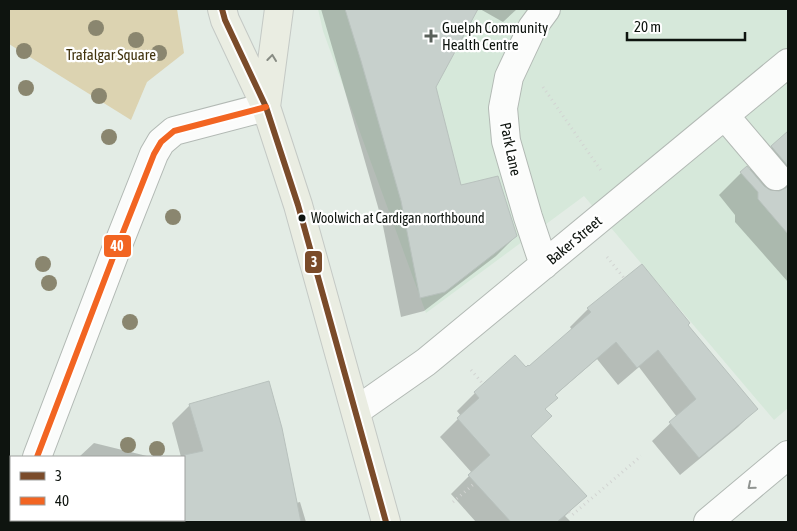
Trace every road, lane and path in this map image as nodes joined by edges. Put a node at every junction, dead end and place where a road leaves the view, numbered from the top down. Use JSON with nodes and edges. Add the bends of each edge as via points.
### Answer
{"nodes":[{"id":1,"x":222,"y":9,"type":"edge"},
{"id":2,"x":279,"y":9,"type":"edge"},
{"id":3,"x":546,"y":9,"type":"edge"},
{"id":4,"x":788,"y":63,"type":"edge"},
{"id":5,"x":540,"y":80,"type":"dead end"},
{"id":6,"x":266,"y":107,"type":"junction"},
{"id":7,"x":726,"y":116,"type":"junction"},
{"id":8,"x":602,"y":173,"type":"dead end"},
{"id":9,"x":776,"y":176,"type":"dead end"},
{"id":10,"x":606,"y":256,"type":"dead end"},
{"id":11,"x":544,"y":265,"type":"junction"},
{"id":12,"x":624,"y":278,"type":"dead end"},
{"id":13,"x":471,"y":370,"type":"dead end"},
{"id":14,"x":483,"y":384,"type":"dead end"},
{"id":15,"x":356,"y":411,"type":"junction"},
{"id":16,"x":788,"y":455,"type":"edge"},
{"id":17,"x":37,"y":456,"type":"edge"},
{"id":18,"x":641,"y":456,"type":"dead end"},
{"id":19,"x":475,"y":483,"type":"dead end"},
{"id":20,"x":453,"y":502,"type":"dead end"},
{"id":21,"x":569,"y":512,"type":"dead end"},
{"id":22,"x":386,"y":522,"type":"edge"},
{"id":23,"x":708,"y":522,"type":"edge"}],
"edges":[{"from":1,"to":6,"type":"main road"},
{"from":6,"to":2,"type":"main road","one_way":true},
{"from":3,"to":11,"type":"street","name":"Park Lane","via":[[532,28],[509,77],[503,108],[506,141]]},
{"from":4,"to":7,"type":"street","name":"Baker Street"},
{"from":5,"to":8,"type":"path"},
{"from":6,"to":15,"type":"main road","via":[[298,205]]},
{"from":6,"to":17,"type":"street","via":[[174,131],[161,142]]},
{"from":7,"to":9,"type":"street"},
{"from":7,"to":11,"type":"street","name":"Baker Street"},
{"from":10,"to":12,"type":"path"},
{"from":11,"to":15,"type":"street","name":"Baker Street","via":[[426,362]]},
{"from":13,"to":14,"type":"path"},
{"from":15,"to":22,"type":"main road"},
{"from":16,"to":23,"type":"street","one_way":true},
{"from":18,"to":21,"type":"path","via":[[572,515]]},
{"from":19,"to":20,"type":"path"}]}
